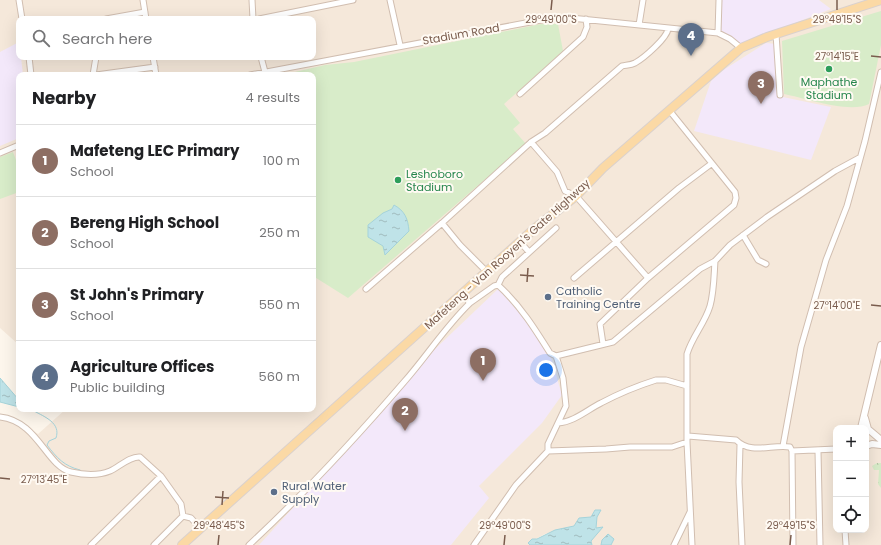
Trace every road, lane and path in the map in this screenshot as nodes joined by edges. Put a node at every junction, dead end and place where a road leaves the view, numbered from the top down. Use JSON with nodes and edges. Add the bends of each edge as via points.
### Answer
{"nodes":[{"id":1,"x":19,"y":0,"type":"edge"},
{"id":2,"x":142,"y":0,"type":"edge"},
{"id":3,"x":252,"y":0,"type":"edge"},
{"id":4,"x":353,"y":0,"type":"edge"},
{"id":5,"x":390,"y":0,"type":"edge"},
{"id":6,"x":643,"y":0,"type":"edge"},
{"id":7,"x":719,"y":0,"type":"edge"},
{"id":8,"x":881,"y":0,"type":"edge"},
{"id":9,"x":145,"y":12,"type":"junction"},
{"id":10,"x":22,"y":16,"type":"edge"},
{"id":11,"x":123,"y":16,"type":"edge"},
{"id":12,"x":146,"y":16,"type":"edge"},
{"id":13,"x":253,"y":16,"type":"edge"},
{"id":14,"x":274,"y":16,"type":"edge"},
{"id":15,"x":586,"y":19,"type":"junction"},
{"id":16,"x":639,"y":26,"type":"junction"},
{"id":17,"x":668,"y":29,"type":"junction"},
{"id":18,"x":718,"y":34,"type":"junction"},
{"id":19,"x":776,"y":34,"type":"junction"},
{"id":20,"x":400,"y":45,"type":"junction"},
{"id":21,"x":741,"y":48,"type":"junction"},
{"id":22,"x":29,"y":60,"type":"edge"},
{"id":23,"x":96,"y":60,"type":"edge"},
{"id":24,"x":154,"y":60,"type":"edge"},
{"id":25,"x":261,"y":60,"type":"edge"},
{"id":26,"x":155,"y":67,"type":"junction"},
{"id":27,"x":31,"y":72,"type":"edge"},
{"id":28,"x":94,"y":72,"type":"edge"},
{"id":29,"x":117,"y":72,"type":"edge"},
{"id":30,"x":156,"y":72,"type":"edge"},
{"id":31,"x":265,"y":72,"type":"joint"},
{"id":32,"x":881,"y":72,"type":"edge"},
{"id":33,"x":520,"y":94,"type":"dead end"},
{"id":34,"x":780,"y":95,"type":"dead end"},
{"id":35,"x":669,"y":110,"type":"junction"},
{"id":36,"x":531,"y":142,"type":"junction"},
{"id":37,"x":16,"y":146,"type":"edge"},
{"id":38,"x":0,"y":153,"type":"edge"},
{"id":39,"x":859,"y":158,"type":"junction"},
{"id":40,"x":711,"y":164,"type":"junction"},
{"id":41,"x":576,"y":196,"type":"junction"},
{"id":42,"x":442,"y":223,"type":"junction"},
{"id":43,"x":556,"y":228,"type":"dead end"},
{"id":44,"x":743,"y":235,"type":"junction"},
{"id":45,"x":616,"y":241,"type":"junction"},
{"id":46,"x":520,"y":242,"type":"junction"},
{"id":47,"x":529,"y":252,"type":"junction"},
{"id":48,"x":715,"y":261,"type":"junction"},
{"id":49,"x":766,"y":264,"type":"dead end"},
{"id":50,"x":487,"y":272,"type":"junction"},
{"id":51,"x":574,"y":278,"type":"dead end"},
{"id":52,"x":648,"y":278,"type":"junction"},
{"id":53,"x":498,"y":285,"type":"junction"},
{"id":54,"x":366,"y":289,"type":"dead end"},
{"id":55,"x":462,"y":294,"type":"junction"},
{"id":56,"x":470,"y":303,"type":"junction"},
{"id":57,"x":603,"y":344,"type":"junction"},
{"id":58,"x":881,"y":345,"type":"edge"},
{"id":59,"x":556,"y":356,"type":"junction"},
{"id":60,"x":687,"y":386,"type":"junction"},
{"id":61,"x":0,"y":417,"type":"edge"},
{"id":62,"x":865,"y":418,"type":"junction"},
{"id":63,"x":558,"y":423,"type":"junction"},
{"id":64,"x":862,"y":425,"type":"edge"},
{"id":65,"x":866,"y":425,"type":"edge"},
{"id":66,"x":869,"y":430,"type":"edge"},
{"id":67,"x":874,"y":434,"type":"junction"},
{"id":68,"x":687,"y":439,"type":"junction"},
{"id":69,"x":881,"y":440,"type":"edge"},
{"id":70,"x":740,"y":445,"type":"junction"},
{"id":71,"x":869,"y":445,"type":"edge"},
{"id":72,"x":881,"y":445,"type":"edge"},
{"id":73,"x":783,"y":446,"type":"junction"},
{"id":74,"x":833,"y":448,"type":"edge"},
{"id":75,"x":548,"y":451,"type":"junction"},
{"id":76,"x":792,"y":451,"type":"junction"},
{"id":77,"x":818,"y":451,"type":"junction"},
{"id":78,"x":161,"y":476,"type":"junction"},
{"id":79,"x":691,"y":508,"type":"junction"},
{"id":80,"x":184,"y":516,"type":"junction"},
{"id":81,"x":200,"y":528,"type":"junction"},
{"id":82,"x":845,"y":533,"type":"edge"},
{"id":83,"x":185,"y":544,"type":"edge"},
{"id":84,"x":91,"y":545,"type":"edge"},
{"id":85,"x":154,"y":545,"type":"edge"},
{"id":86,"x":249,"y":545,"type":"edge"},
{"id":87,"x":474,"y":545,"type":"edge"},
{"id":88,"x":674,"y":545,"type":"edge"},
{"id":89,"x":692,"y":545,"type":"edge"},
{"id":90,"x":742,"y":545,"type":"edge"},
{"id":91,"x":793,"y":545,"type":"edge"},
{"id":92,"x":820,"y":545,"type":"edge"},
{"id":93,"x":846,"y":545,"type":"edge"}],
"edges":[{"from":1,"to":10,"type":"street"},
{"from":2,"to":9,"type":"street"},
{"from":3,"to":13,"type":"street"},
{"from":4,"to":14,"type":"street"},
{"from":5,"to":20,"type":"street"},
{"from":6,"to":16,"type":"street"},
{"from":7,"to":18,"type":"street"},
{"from":8,"to":19,"type":"main road","name":"Mafeteng - Van Rooyen's Gate Highway"},
{"from":9,"to":11,"type":"street"},
{"from":9,"to":12,"type":"street"},
{"from":15,"to":16,"type":"street","name":"Stadium Road"},
{"from":15,"to":20,"type":"street","name":"Stadium Road","via":[[552,18]]},
{"from":15,"to":33,"type":"street","via":[[587,27],[583,37]]},
{"from":16,"to":17,"type":"street","name":"Stadium Road"},
{"from":17,"to":18,"type":"street","name":"Stadium Road"},
{"from":17,"to":36,"type":"street","via":[[668,34],[636,63],[622,66],[545,133]]},
{"from":18,"to":21,"type":"street","name":"Stadium Road"},
{"from":19,"to":21,"type":"main road","name":"Mafeteng - Van Rooyen's Gate Highway"},
{"from":19,"to":34,"type":"street"},
{"from":20,"to":31,"type":"street","name":"Stadium Road"},
{"from":21,"to":35,"type":"main road","name":"Mafeteng - Van Rooyen's Gate Highway"},
{"from":22,"to":27,"type":"street"},
{"from":23,"to":28,"type":"street"},
{"from":24,"to":26,"type":"street"},
{"from":25,"to":31,"type":"street"},
{"from":26,"to":29,"type":"street"},
{"from":26,"to":30,"type":"street"},
{"from":32,"to":39,"type":"street","via":[[866,141]]},
{"from":35,"to":40,"type":"street"},
{"from":35,"to":41,"type":"main road","name":"Mafeteng - Van Rooyen's Gate Highway","via":[[603,168]]},
{"from":36,"to":41,"type":"street","via":[[558,172],[565,191]]},
{"from":36,"to":42,"type":"street"},
{"from":37,"to":38,"type":"street"},
{"from":39,"to":44,"type":"street","via":[[835,171]]},
{"from":39,"to":73,"type":"street","via":[[847,206],[826,260],[802,347]]},
{"from":40,"to":45,"type":"street"},
{"from":40,"to":52,"type":"street","via":[[735,192],[734,205]]},
{"from":41,"to":45,"type":"street"},
{"from":41,"to":46,"type":"main road","name":"Mafeteng - Van Rooyen's Gate Highway"},
{"from":42,"to":50,"type":"street"},
{"from":42,"to":54,"type":"street"},
{"from":43,"to":47,"type":"street"},
{"from":44,"to":48,"type":"street"},
{"from":44,"to":49,"type":"street","via":[[758,260]]},
{"from":45,"to":51,"type":"street"},
{"from":45,"to":52,"type":"street"},
{"from":46,"to":47,"type":"street"},
{"from":46,"to":50,"type":"main road","name":"Mafeteng - Van Rooyen's Gate Highway"},
{"from":47,"to":53,"type":"street","via":[[502,277]]},
{"from":48,"to":57,"type":"street","via":[[700,269],[613,342]]},
{"from":48,"to":60,"type":"street","via":[[710,305],[687,354]]},
{"from":50,"to":55,"type":"main road","name":"Mafeteng - Van Rooyen's Gate Highway"},
{"from":52,"to":57,"type":"street","via":[[600,324]]},
{"from":53,"to":56,"type":"street"},
{"from":53,"to":59,"type":"street","via":[[527,316],[550,354]]},
{"from":55,"to":56,"type":"street"},
{"from":55,"to":81,"type":"main road","name":"Mafeteng - Van Rooyen's Gate Highway"},
{"from":56,"to":86,"type":"street","via":[[452,320],[425,358],[360,433]]},
{"from":57,"to":59,"type":"street"},
{"from":58,"to":62,"type":"street"},
{"from":59,"to":63,"type":"street","via":[[563,378],[566,406]]},
{"from":60,"to":63,"type":"street","via":[[656,380]]},
{"from":60,"to":68,"type":"street"},
{"from":61,"to":78,"type":"street","via":[[32,433],[57,465],[69,472],[98,474],[110,471],[138,456]]},
{"from":62,"to":64,"type":"street"},
{"from":62,"to":65,"type":"street"},
{"from":63,"to":75,"type":"street","via":[[548,444]]},
{"from":66,"to":67,"type":"street"},
{"from":67,"to":69,"type":"street"},
{"from":67,"to":71,"type":"street","via":[[874,440]]},
{"from":68,"to":70,"type":"street","via":[[736,440]]},
{"from":68,"to":75,"type":"street","via":[[672,447]]},
{"from":68,"to":79,"type":"street"},
{"from":70,"to":73,"type":"street","via":[[764,449]]},
{"from":70,"to":90,"type":"street"},
{"from":71,"to":72,"type":"street"},
{"from":73,"to":76,"type":"street","via":[[790,447]]},
{"from":74,"to":77,"type":"street"},
{"from":75,"to":87,"type":"street","via":[[516,485]]},
{"from":76,"to":77,"type":"street"},
{"from":76,"to":91,"type":"street"},
{"from":77,"to":92,"type":"street"},
{"from":78,"to":80,"type":"street","via":[[181,504]]},
{"from":78,"to":84,"type":"street"},
{"from":79,"to":88,"type":"street"},
{"from":79,"to":89,"type":"street"},
{"from":80,"to":81,"type":"street","via":[[191,518]]},
{"from":80,"to":85,"type":"street"},
{"from":81,"to":83,"type":"main road","name":"Mafeteng - Van Rooyen's Gate Highway"},
{"from":82,"to":93,"type":"street"}]}
